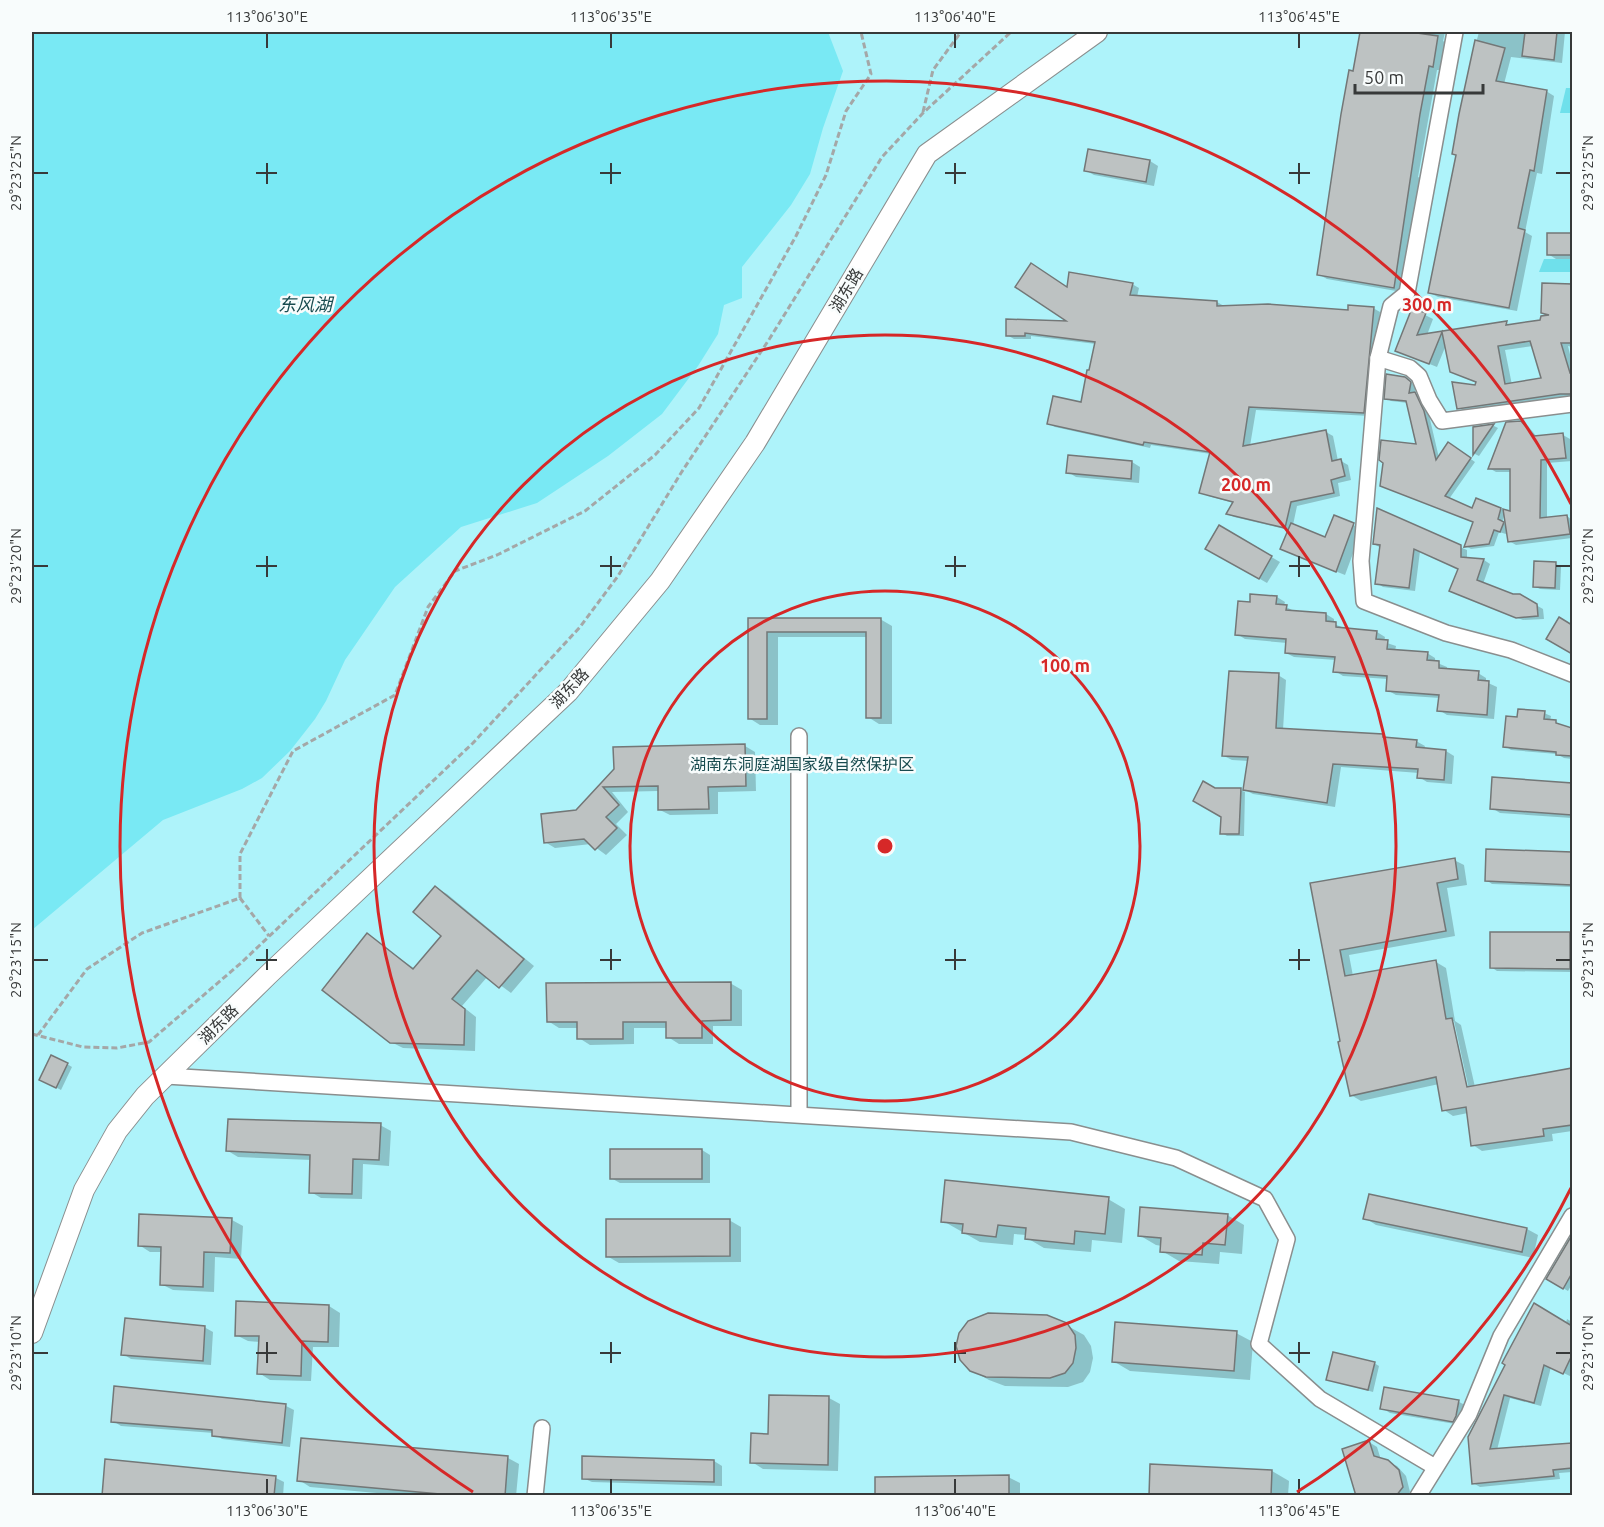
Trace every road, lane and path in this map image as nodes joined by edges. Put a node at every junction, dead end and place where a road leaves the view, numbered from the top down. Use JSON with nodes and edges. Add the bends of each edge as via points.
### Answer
{"nodes":[{"id":1,"x":861,"y":32,"type":"edge"},
{"id":2,"x":961,"y":32,"type":"edge"},
{"id":3,"x":1011,"y":32,"type":"edge"},
{"id":4,"x":1097,"y":32,"type":"edge"},
{"id":5,"x":1455,"y":32,"type":"edge"},
{"id":6,"x":923,"y":113,"type":"junction"},
{"id":7,"x":1378,"y":358,"type":"junction"},
{"id":8,"x":1572,"y":404,"type":"edge"},
{"id":9,"x":1572,"y":674,"type":"edge"},
{"id":10,"x":799,"y":736,"type":"dead end"},
{"id":11,"x":240,"y":898,"type":"junction"},
{"id":12,"x":269,"y":936,"type":"junction"},
{"id":13,"x":32,"y":1034,"type":"edge"},
{"id":14,"x":38,"y":1035,"type":"junction"},
{"id":15,"x":166,"y":1076,"type":"junction"},
{"id":16,"x":799,"y":1114,"type":"junction"},
{"id":17,"x":1572,"y":1216,"type":"edge"},
{"id":18,"x":32,"y":1334,"type":"edge"},
{"id":19,"x":542,"y":1428,"type":"dead end"},
{"id":20,"x":1436,"y":1467,"type":"junction"},
{"id":21,"x":535,"y":1496,"type":"edge"},
{"id":22,"x":1418,"y":1496,"type":"edge"}],
"edges":[{"from":1,"to":11,"type":"path","via":[[871,74],[846,111],[826,175],[796,236],[699,408],[655,455],[585,511],[497,555],[455,571],[428,608],[395,695],[293,751],[240,854]]},
{"from":2,"to":6,"type":"path","via":[[933,69]]},
{"from":3,"to":6,"type":"path"},
{"from":4,"to":15,"type":"street","name":"湖东路","via":[[927,154],[755,442],[646,598],[568,692]]},
{"from":5,"to":7,"type":"street","via":[[1407,293],[1391,306]]},
{"from":6,"to":12,"type":"path","via":[[882,157],[618,576],[580,627],[473,743]]},
{"from":7,"to":8,"type":"street","via":[[1410,368],[1419,376],[1442,421]]},
{"from":7,"to":9,"type":"street","via":[[1361,561],[1364,601],[1446,633],[1511,650]]},
{"from":10,"to":16,"type":"street"},
{"from":11,"to":12,"type":"path"},
{"from":11,"to":14,"type":"path","via":[[142,933],[87,969]]},
{"from":12,"to":14,"type":"path","via":[[149,1042],[117,1048],[83,1047]]},
{"from":13,"to":14,"type":"path"},
{"from":15,"to":16,"type":"street"},
{"from":15,"to":18,"type":"street","name":"湖东路","via":[[117,1131],[84,1191]]},
{"from":16,"to":20,"type":"street","via":[[1071,1132],[1176,1158],[1265,1199],[1287,1239],[1259,1344],[1320,1399]]},
{"from":17,"to":20,"type":"street","via":[[1501,1336],[1469,1414]]},
{"from":19,"to":21,"type":"street"},
{"from":20,"to":22,"type":"street"}]}
